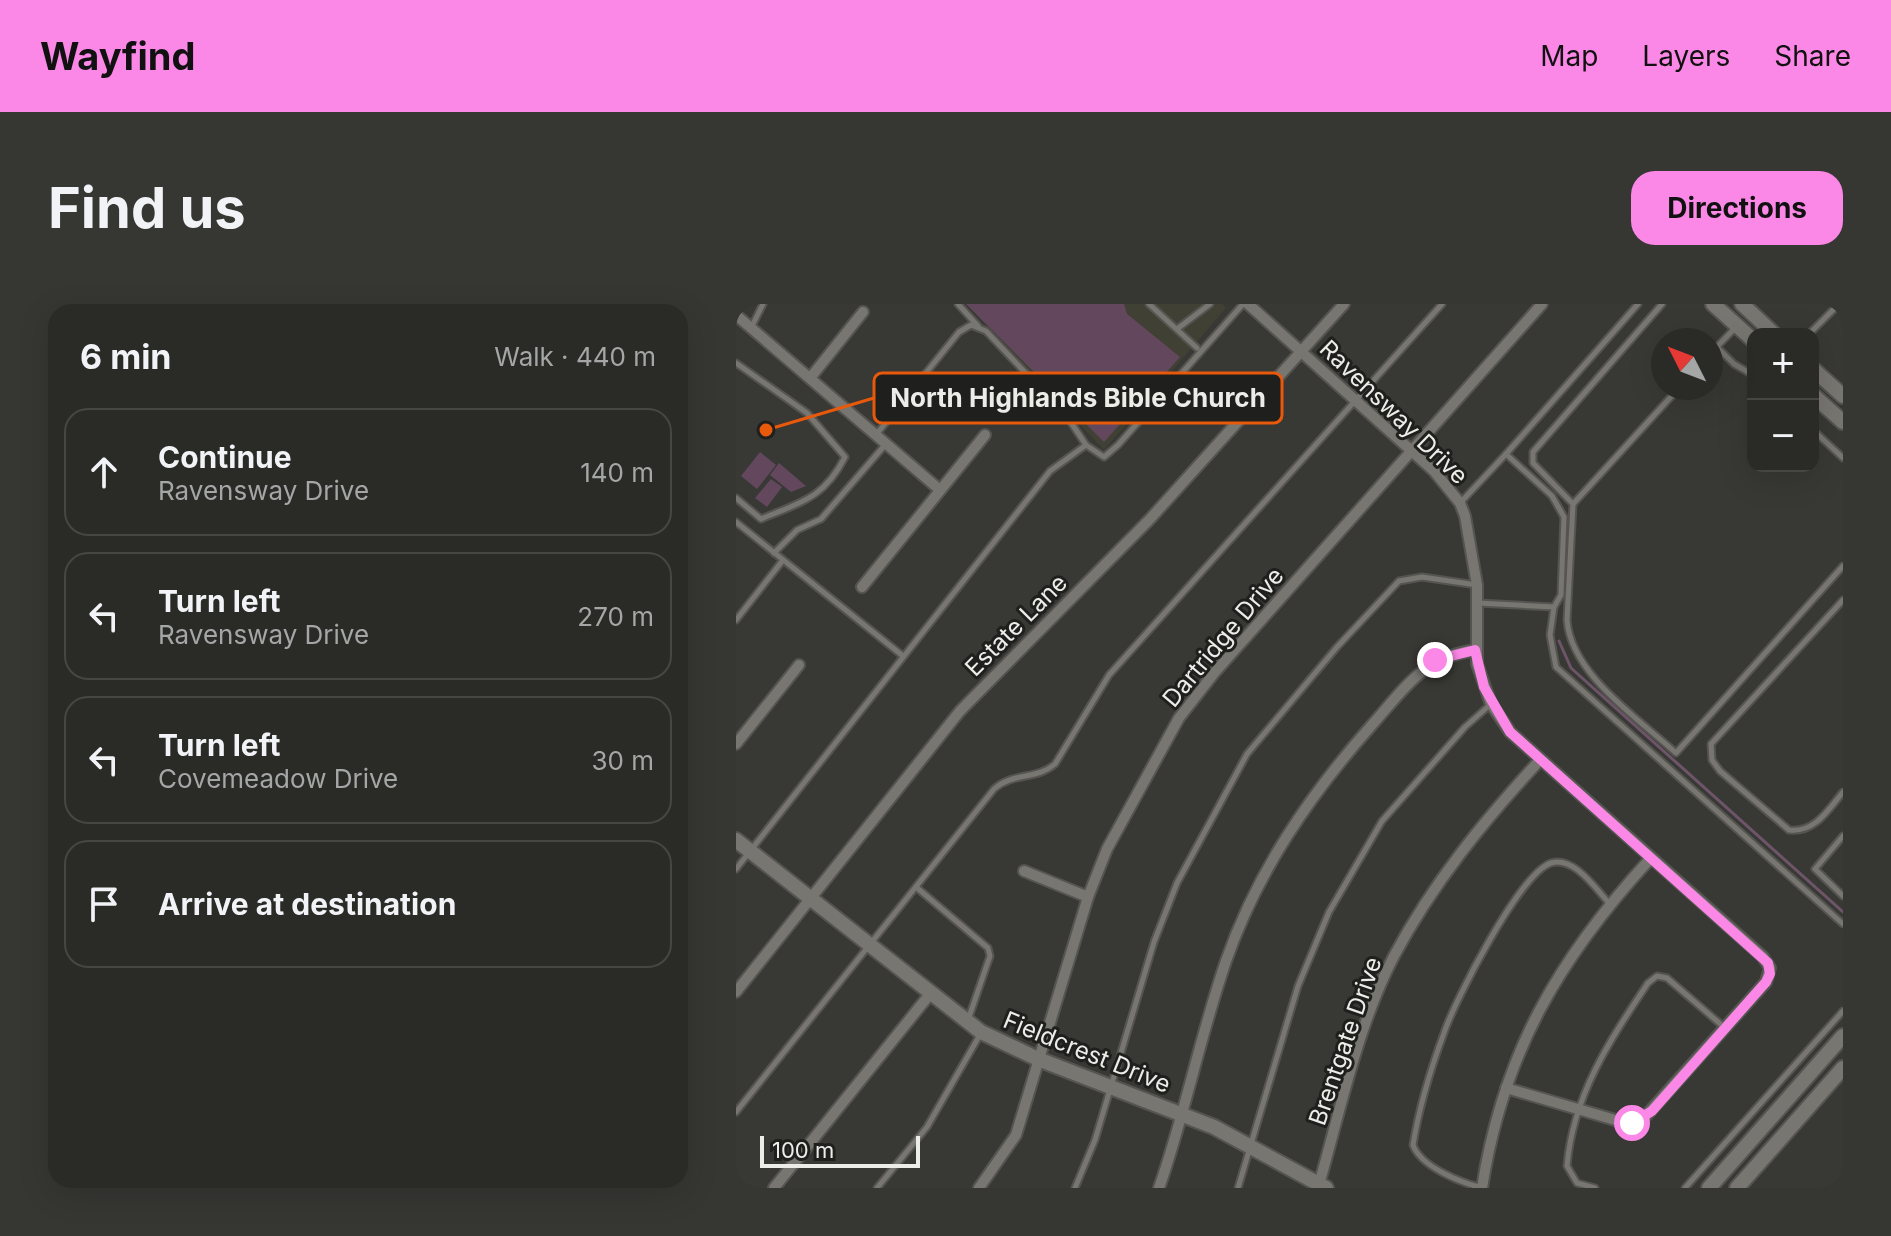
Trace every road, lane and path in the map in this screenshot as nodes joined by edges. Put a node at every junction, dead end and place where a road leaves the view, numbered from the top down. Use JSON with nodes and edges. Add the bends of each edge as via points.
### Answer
{"nodes":[{"id":1,"x":763,"y":304,"type":"edge"},
{"id":2,"x":958,"y":304,"type":"edge"},
{"id":3,"x":1149,"y":304,"type":"edge"},
{"id":4,"x":1210,"y":304,"type":"edge"},
{"id":5,"x":1245,"y":304,"type":"edge"},
{"id":6,"x":1344,"y":304,"type":"edge"},
{"id":7,"x":1442,"y":304,"type":"edge"},
{"id":8,"x":1542,"y":304,"type":"edge"},
{"id":9,"x":1638,"y":304,"type":"edge"},
{"id":10,"x":1662,"y":304,"type":"edge"},
{"id":11,"x":1713,"y":304,"type":"edge"},
{"id":12,"x":1742,"y":304,"type":"edge"},
{"id":13,"x":1839,"y":304,"type":"edge"},
{"id":14,"x":863,"y":312,"type":"dead end"},
{"id":15,"x":736,"y":315,"type":"edge"},
{"id":16,"x":1736,"y":325,"type":"junction"},
{"id":17,"x":979,"y":326,"type":"junction"},
{"id":18,"x":751,"y":328,"type":"junction"},
{"id":19,"x":1768,"y":328,"type":"edge"},
{"id":20,"x":1814,"y":328,"type":"edge"},
{"id":21,"x":1177,"y":329,"type":"junction"},
{"id":22,"x":1747,"y":335,"type":"edge"},
{"id":23,"x":1723,"y":340,"type":"edge"},
{"id":24,"x":1197,"y":348,"type":"dead end"},
{"id":25,"x":1301,"y":352,"type":"junction"},
{"id":26,"x":1723,"y":353,"type":"edge"},
{"id":27,"x":736,"y":363,"type":"edge"},
{"id":28,"x":1747,"y":372,"type":"edge"},
{"id":29,"x":1819,"y":374,"type":"edge"},
{"id":30,"x":811,"y":377,"type":"junction"},
{"id":31,"x":1843,"y":396,"type":"edge"},
{"id":32,"x":1668,"y":400,"type":"edge"},
{"id":33,"x":1819,"y":400,"type":"edge"},
{"id":34,"x":1355,"y":401,"type":"junction"},
{"id":35,"x":1843,"y":422,"type":"edge"},
{"id":36,"x":985,"y":435,"type":"dead end"},
{"id":37,"x":875,"y":436,"type":"junction"},
{"id":38,"x":1819,"y":436,"type":"edge"},
{"id":39,"x":885,"y":445,"type":"junction"},
{"id":40,"x":1086,"y":445,"type":"junction"},
{"id":41,"x":1412,"y":451,"type":"junction"},
{"id":42,"x":1506,"y":454,"type":"junction"},
{"id":43,"x":1843,"y":458,"type":"edge"},
{"id":44,"x":940,"y":490,"type":"junction"},
{"id":45,"x":736,"y":498,"type":"edge"},
{"id":46,"x":1460,"y":503,"type":"junction"},
{"id":47,"x":1573,"y":504,"type":"junction"},
{"id":48,"x":736,"y":522,"type":"edge"},
{"id":49,"x":774,"y":553,"type":"junction"},
{"id":50,"x":783,"y":560,"type":"junction"},
{"id":51,"x":1843,"y":566,"type":"edge"},
{"id":52,"x":1477,"y":585,"type":"junction"},
{"id":53,"x":862,"y":587,"type":"dead end"},
{"id":54,"x":1843,"y":600,"type":"edge"},
{"id":55,"x":1477,"y":603,"type":"junction"},
{"id":56,"x":1554,"y":607,"type":"junction"},
{"id":57,"x":736,"y":620,"type":"edge"},
{"id":58,"x":1475,"y":650,"type":"junction"},
{"id":59,"x":903,"y":656,"type":"junction"},
{"id":60,"x":799,"y":665,"type":"dead end"},
{"id":61,"x":1491,"y":704,"type":"junction"},
{"id":62,"x":736,"y":744,"type":"edge"},
{"id":63,"x":1539,"y":761,"type":"junction"},
{"id":64,"x":1843,"y":792,"type":"edge"},
{"id":65,"x":1843,"y":836,"type":"edge"},
{"id":66,"x":736,"y":840,"type":"edge"},
{"id":67,"x":750,"y":851,"type":"junction"},
{"id":68,"x":1650,"y":859,"type":"junction"},
{"id":69,"x":736,"y":869,"type":"edge"},
{"id":70,"x":1024,"y":871,"type":"dead end"},
{"id":71,"x":916,"y":887,"type":"junction"},
{"id":72,"x":1843,"y":896,"type":"edge"},
{"id":73,"x":1088,"y":897,"type":"junction"},
{"id":74,"x":809,"y":899,"type":"junction"},
{"id":75,"x":1609,"y":903,"type":"junction"},
{"id":76,"x":1843,"y":924,"type":"edge"},
{"id":77,"x":869,"y":946,"type":"junction"},
{"id":78,"x":736,"y":992,"type":"edge"},
{"id":79,"x":930,"y":994,"type":"junction"},
{"id":80,"x":1843,"y":1011,"type":"edge"},
{"id":81,"x":967,"y":1023,"type":"junction"},
{"id":82,"x":1726,"y":1029,"type":"junction"},
{"id":83,"x":981,"y":1032,"type":"junction"},
{"id":84,"x":1843,"y":1036,"type":"edge"},
{"id":85,"x":1038,"y":1059,"type":"junction"},
{"id":86,"x":1843,"y":1068,"type":"edge"},
{"id":87,"x":1109,"y":1087,"type":"junction"},
{"id":88,"x":1506,"y":1088,"type":"junction"},
{"id":89,"x":1577,"y":1110,"type":"junction"},
{"id":90,"x":736,"y":1112,"type":"edge"},
{"id":91,"x":1181,"y":1114,"type":"junction"},
{"id":92,"x":1252,"y":1145,"type":"junction"},
{"id":93,"x":1321,"y":1187,"type":"edge"},
{"id":94,"x":774,"y":1188,"type":"edge"},
{"id":95,"x":877,"y":1188,"type":"edge"},
{"id":96,"x":979,"y":1188,"type":"edge"},
{"id":97,"x":1075,"y":1188,"type":"edge"},
{"id":98,"x":1159,"y":1188,"type":"edge"},
{"id":99,"x":1238,"y":1188,"type":"edge"},
{"id":100,"x":1482,"y":1188,"type":"edge"},
{"id":101,"x":1595,"y":1188,"type":"edge"},
{"id":102,"x":1685,"y":1188,"type":"edge"},
{"id":103,"x":1709,"y":1188,"type":"edge"},
{"id":104,"x":1737,"y":1188,"type":"edge"}],
"edges":[{"from":1,"to":18,"type":"lane"},
{"from":2,"to":17,"type":"lane"},
{"from":3,"to":21,"type":"lane"},
{"from":4,"to":21,"type":"lane"},
{"from":5,"to":25,"type":"street","name":"Ravensway Drive"},
{"from":5,"to":40,"type":"lane","via":[[1109,454],[1099,457]]},
{"from":6,"to":25,"type":"street","name":"Estate Lane"},
{"from":7,"to":34,"type":"lane"},
{"from":8,"to":41,"type":"street","name":"Dartridge Drive"},
{"from":9,"to":42,"type":"lane"},
{"from":10,"to":47,"type":"lane","via":[[1533,452],[1533,463]]},
{"from":11,"to":16,"type":"street"},
{"from":12,"to":19,"type":"street"},
{"from":13,"to":20,"type":"lane"},
{"from":14,"to":30,"type":"street"},
{"from":15,"to":18,"type":"street"},
{"from":16,"to":22,"type":"street"},
{"from":16,"to":23,"type":"lane"},
{"from":17,"to":37,"type":"lane","via":[[959,332]]},
{"from":17,"to":40,"type":"lane","via":[[1068,418]]},
{"from":18,"to":30,"type":"street"},
{"from":21,"to":24,"type":"lane"},
{"from":25,"to":34,"type":"street","name":"Ravensway Drive"},
{"from":25,"to":74,"type":"street","name":"Estate Lane","via":[[1150,519],[960,711]]},
{"from":26,"to":28,"type":"lane"},
{"from":27,"to":45,"type":"lane","via":[[807,413],[845,457],[832,482],[813,498],[761,519]]},
{"from":29,"to":31,"type":"street"},
{"from":30,"to":37,"type":"street"},
{"from":32,"to":47,"type":"lane"},
{"from":33,"to":35,"type":"street"},
{"from":34,"to":41,"type":"street","name":"Ravensway Drive"},
{"from":34,"to":71,"type":"lane","via":[[1109,675],[1055,764],[1043,774],[1005,779]]},
{"from":36,"to":44,"type":"street"},
{"from":37,"to":39,"type":"street"},
{"from":38,"to":43,"type":"lane"},
{"from":39,"to":44,"type":"street"},
{"from":39,"to":49,"type":"lane","via":[[821,519],[797,530]]},
{"from":40,"to":59,"type":"lane","via":[[1050,471]]},
{"from":41,"to":46,"type":"street","name":"Ravensway Drive"},
{"from":41,"to":73,"type":"street","name":"Dartridge Drive","via":[[1179,718],[1114,835]]},
{"from":42,"to":46,"type":"lane"},
{"from":42,"to":56,"type":"lane","via":[[1552,496],[1564,517],[1561,595]]},
{"from":44,"to":53,"type":"street"},
{"from":46,"to":52,"type":"street","name":"Ravensway Drive","via":[[1471,536]]},
{"from":47,"to":51,"type":"lane","via":[[1569,637],[1582,665],[1676,753]]},
{"from":48,"to":49,"type":"lane"},
{"from":49,"to":50,"type":"lane"},
{"from":50,"to":57,"type":"lane"},
{"from":50,"to":59,"type":"lane"},
{"from":52,"to":55,"type":"street","name":"Ravensway Drive"},
{"from":52,"to":87,"type":"lane","via":[[1422,577],[1399,581],[1247,754],[1177,883]]},
{"from":54,"to":64,"type":"lane","via":[[1711,744],[1712,760],[1720,771],[1789,830],[1814,825]]},
{"from":55,"to":56,"type":"lane"},
{"from":55,"to":58,"type":"street","name":"Ravensway Drive"},
{"from":56,"to":76,"type":"lane","via":[[1550,635],[1556,667]]},
{"from":58,"to":61,"type":"street","name":"Ravensway Drive"},
{"from":58,"to":91,"type":"street","via":[[1448,654],[1421,670],[1310,797],[1235,939]]},
{"from":59,"to":67,"type":"lane"},
{"from":60,"to":62,"type":"street"},
{"from":61,"to":63,"type":"street","name":"Ravensway Drive"},
{"from":61,"to":92,"type":"lane","via":[[1382,821],[1329,912],[1298,986]]},
{"from":63,"to":68,"type":"street","name":"Ravensway Drive"},
{"from":63,"to":93,"type":"street","name":"Brentgate Drive","via":[[1452,860],[1394,958],[1365,1031]]},
{"from":65,"to":72,"type":"lane","via":[[1815,869]]},
{"from":66,"to":67,"type":"street","name":"Fieldcrest Drive"},
{"from":67,"to":69,"type":"lane"},
{"from":67,"to":74,"type":"street","name":"Fieldcrest Drive"},
{"from":68,"to":75,"type":"street"},
{"from":68,"to":82,"type":"street","name":"Ravensway Drive","via":[[1768,963],[1766,982]]},
{"from":70,"to":73,"type":"street"},
{"from":71,"to":77,"type":"lane"},
{"from":71,"to":81,"type":"lane","via":[[988,948],[990,956]]},
{"from":73,"to":85,"type":"street","name":"Dartridge Drive"},
{"from":74,"to":77,"type":"street","name":"Fieldcrest Drive"},
{"from":74,"to":78,"type":"street","name":"Estate Lane"},
{"from":75,"to":88,"type":"street","via":[[1543,1002]]},
{"from":75,"to":100,"type":"lane","via":[[1565,864],[1552,863],[1535,874],[1516,896],[1455,1006],[1413,1145],[1426,1161]]},
{"from":77,"to":79,"type":"street","name":"Fieldcrest Drive"},
{"from":77,"to":90,"type":"lane"},
{"from":79,"to":81,"type":"street","name":"Fieldcrest Drive"},
{"from":79,"to":94,"type":"street"},
{"from":80,"to":102,"type":"lane"},
{"from":81,"to":83,"type":"street","name":"Fieldcrest Drive"},
{"from":82,"to":89,"type":"street","name":"Ravensway Drive","via":[[1644,1118],[1622,1122]]},
{"from":82,"to":89,"type":"lane","via":[[1689,993],[1657,976],[1599,1058]]},
{"from":83,"to":85,"type":"street","name":"Fieldcrest Drive"},
{"from":83,"to":95,"type":"lane","via":[[927,1127]]},
{"from":84,"to":103,"type":"street"},
{"from":85,"to":87,"type":"street","name":"Fieldcrest Drive"},
{"from":85,"to":96,"type":"street","name":"Dartridge Drive","via":[[1016,1135]]},
{"from":86,"to":104,"type":"street"},
{"from":87,"to":91,"type":"street","name":"Fieldcrest Drive"},
{"from":87,"to":97,"type":"lane"},
{"from":88,"to":89,"type":"street","name":"Ravensway Drive"},
{"from":88,"to":100,"type":"street"},
{"from":89,"to":101,"type":"lane","via":[[1567,1166],[1577,1183]]},
{"from":91,"to":92,"type":"street","name":"Fieldcrest Drive"},
{"from":91,"to":98,"type":"street"},
{"from":92,"to":93,"type":"street","name":"Fieldcrest Drive"},
{"from":92,"to":99,"type":"lane"}]}
